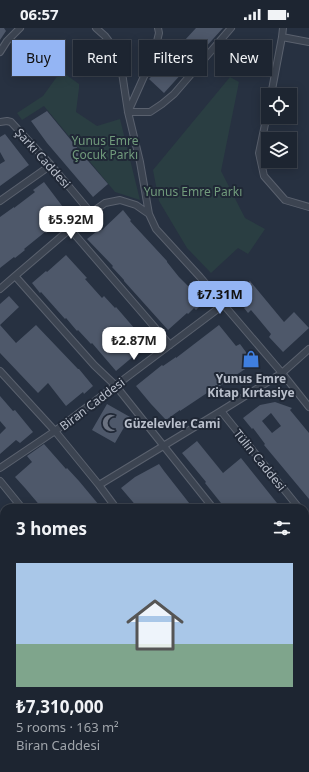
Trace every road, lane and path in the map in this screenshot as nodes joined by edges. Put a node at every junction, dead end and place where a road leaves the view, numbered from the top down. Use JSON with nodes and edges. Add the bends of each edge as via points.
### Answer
{"nodes":[{"id":1,"x":20,"y":28,"type":"edge"},
{"id":2,"x":96,"y":28,"type":"edge"},
{"id":3,"x":158,"y":28,"type":"edge"},
{"id":4,"x":231,"y":28,"type":"edge"},
{"id":5,"x":283,"y":28,"type":"edge"},
{"id":6,"x":282,"y":37,"type":"junction"},
{"id":7,"x":309,"y":42,"type":"edge"},
{"id":8,"x":0,"y":52,"type":"edge"},
{"id":9,"x":272,"y":88,"type":"edge"},
{"id":10,"x":128,"y":112,"type":"junction"},
{"id":11,"x":0,"y":122,"type":"edge"},
{"id":12,"x":265,"y":124,"type":"edge"},
{"id":13,"x":51,"y":165,"type":"junction"},
{"id":14,"x":0,"y":201,"type":"edge"},
{"id":15,"x":309,"y":207,"type":"edge"},
{"id":16,"x":91,"y":213,"type":"junction"},
{"id":17,"x":149,"y":214,"type":"junction"},
{"id":18,"x":70,"y":229,"type":"junction"},
{"id":19,"x":14,"y":276,"type":"junction"},
{"id":20,"x":0,"y":290,"type":"edge"},
{"id":21,"x":224,"y":305,"type":"junction"},
{"id":22,"x":170,"y":345,"type":"junction"},
{"id":23,"x":309,"y":349,"type":"edge"},
{"id":24,"x":0,"y":371,"type":"edge"},
{"id":25,"x":282,"y":373,"type":"junction"},
{"id":26,"x":116,"y":386,"type":"junction"},
{"id":27,"x":309,"y":406,"type":"edge"},
{"id":28,"x":221,"y":411,"type":"junction"},
{"id":29,"x":55,"y":431,"type":"junction"},
{"id":30,"x":163,"y":446,"type":"junction"},
{"id":31,"x":0,"y":468,"type":"edge"},
{"id":32,"x":0,"y":480,"type":"edge"},
{"id":33,"x":99,"y":485,"type":"junction"},
{"id":34,"x":19,"y":504,"type":"edge"},
{"id":35,"x":113,"y":504,"type":"edge"},
{"id":36,"x":210,"y":504,"type":"edge"},
{"id":37,"x":296,"y":504,"type":"edge"}],
"edges":[{"from":1,"to":8,"type":"street"},
{"from":2,"to":10,"type":"street","via":[[106,36],[114,48],[121,66]]},
{"from":3,"to":10,"type":"street","via":[[154,54]]},
{"from":4,"to":10,"type":"street","via":[[174,94],[162,104],[150,112]]},
{"from":5,"to":6,"type":"street"},
{"from":6,"to":7,"type":"street"},
{"from":6,"to":9,"type":"street"},
{"from":10,"to":17,"type":"street"},
{"from":11,"to":13,"type":"street","name":"Şarkı Caddesi","via":[[11,122]]},
{"from":12,"to":15,"type":"street","via":[[259,154],[264,176],[285,200]]},
{"from":13,"to":14,"type":"street"},
{"from":13,"to":16,"type":"street","name":"Şarkı Caddesi"},
{"from":16,"to":17,"type":"street","via":[[105,203],[120,200],[136,205]]},
{"from":16,"to":18,"type":"street"},
{"from":17,"to":21,"type":"street","via":[[156,229]]},
{"from":18,"to":19,"type":"street"},
{"from":18,"to":22,"type":"street"},
{"from":19,"to":20,"type":"street"},
{"from":19,"to":26,"type":"street"},
{"from":21,"to":22,"type":"street","name":"Biran Caddesi"},
{"from":21,"to":25,"type":"street"},
{"from":22,"to":26,"type":"street","name":"Biran Caddesi"},
{"from":23,"to":25,"type":"street"},
{"from":24,"to":29,"type":"street"},
{"from":25,"to":27,"type":"street"},
{"from":25,"to":28,"type":"street"},
{"from":26,"to":29,"type":"street","name":"Biran Caddesi"},
{"from":26,"to":30,"type":"street"},
{"from":28,"to":30,"type":"street"},
{"from":28,"to":37,"type":"street","name":"Tülin Caddesi"},
{"from":29,"to":31,"type":"street","name":"Biran Caddesi"},
{"from":29,"to":33,"type":"street"},
{"from":30,"to":33,"type":"street"},
{"from":30,"to":36,"type":"street"},
{"from":32,"to":34,"type":"street"},
{"from":33,"to":35,"type":"street"}]}
